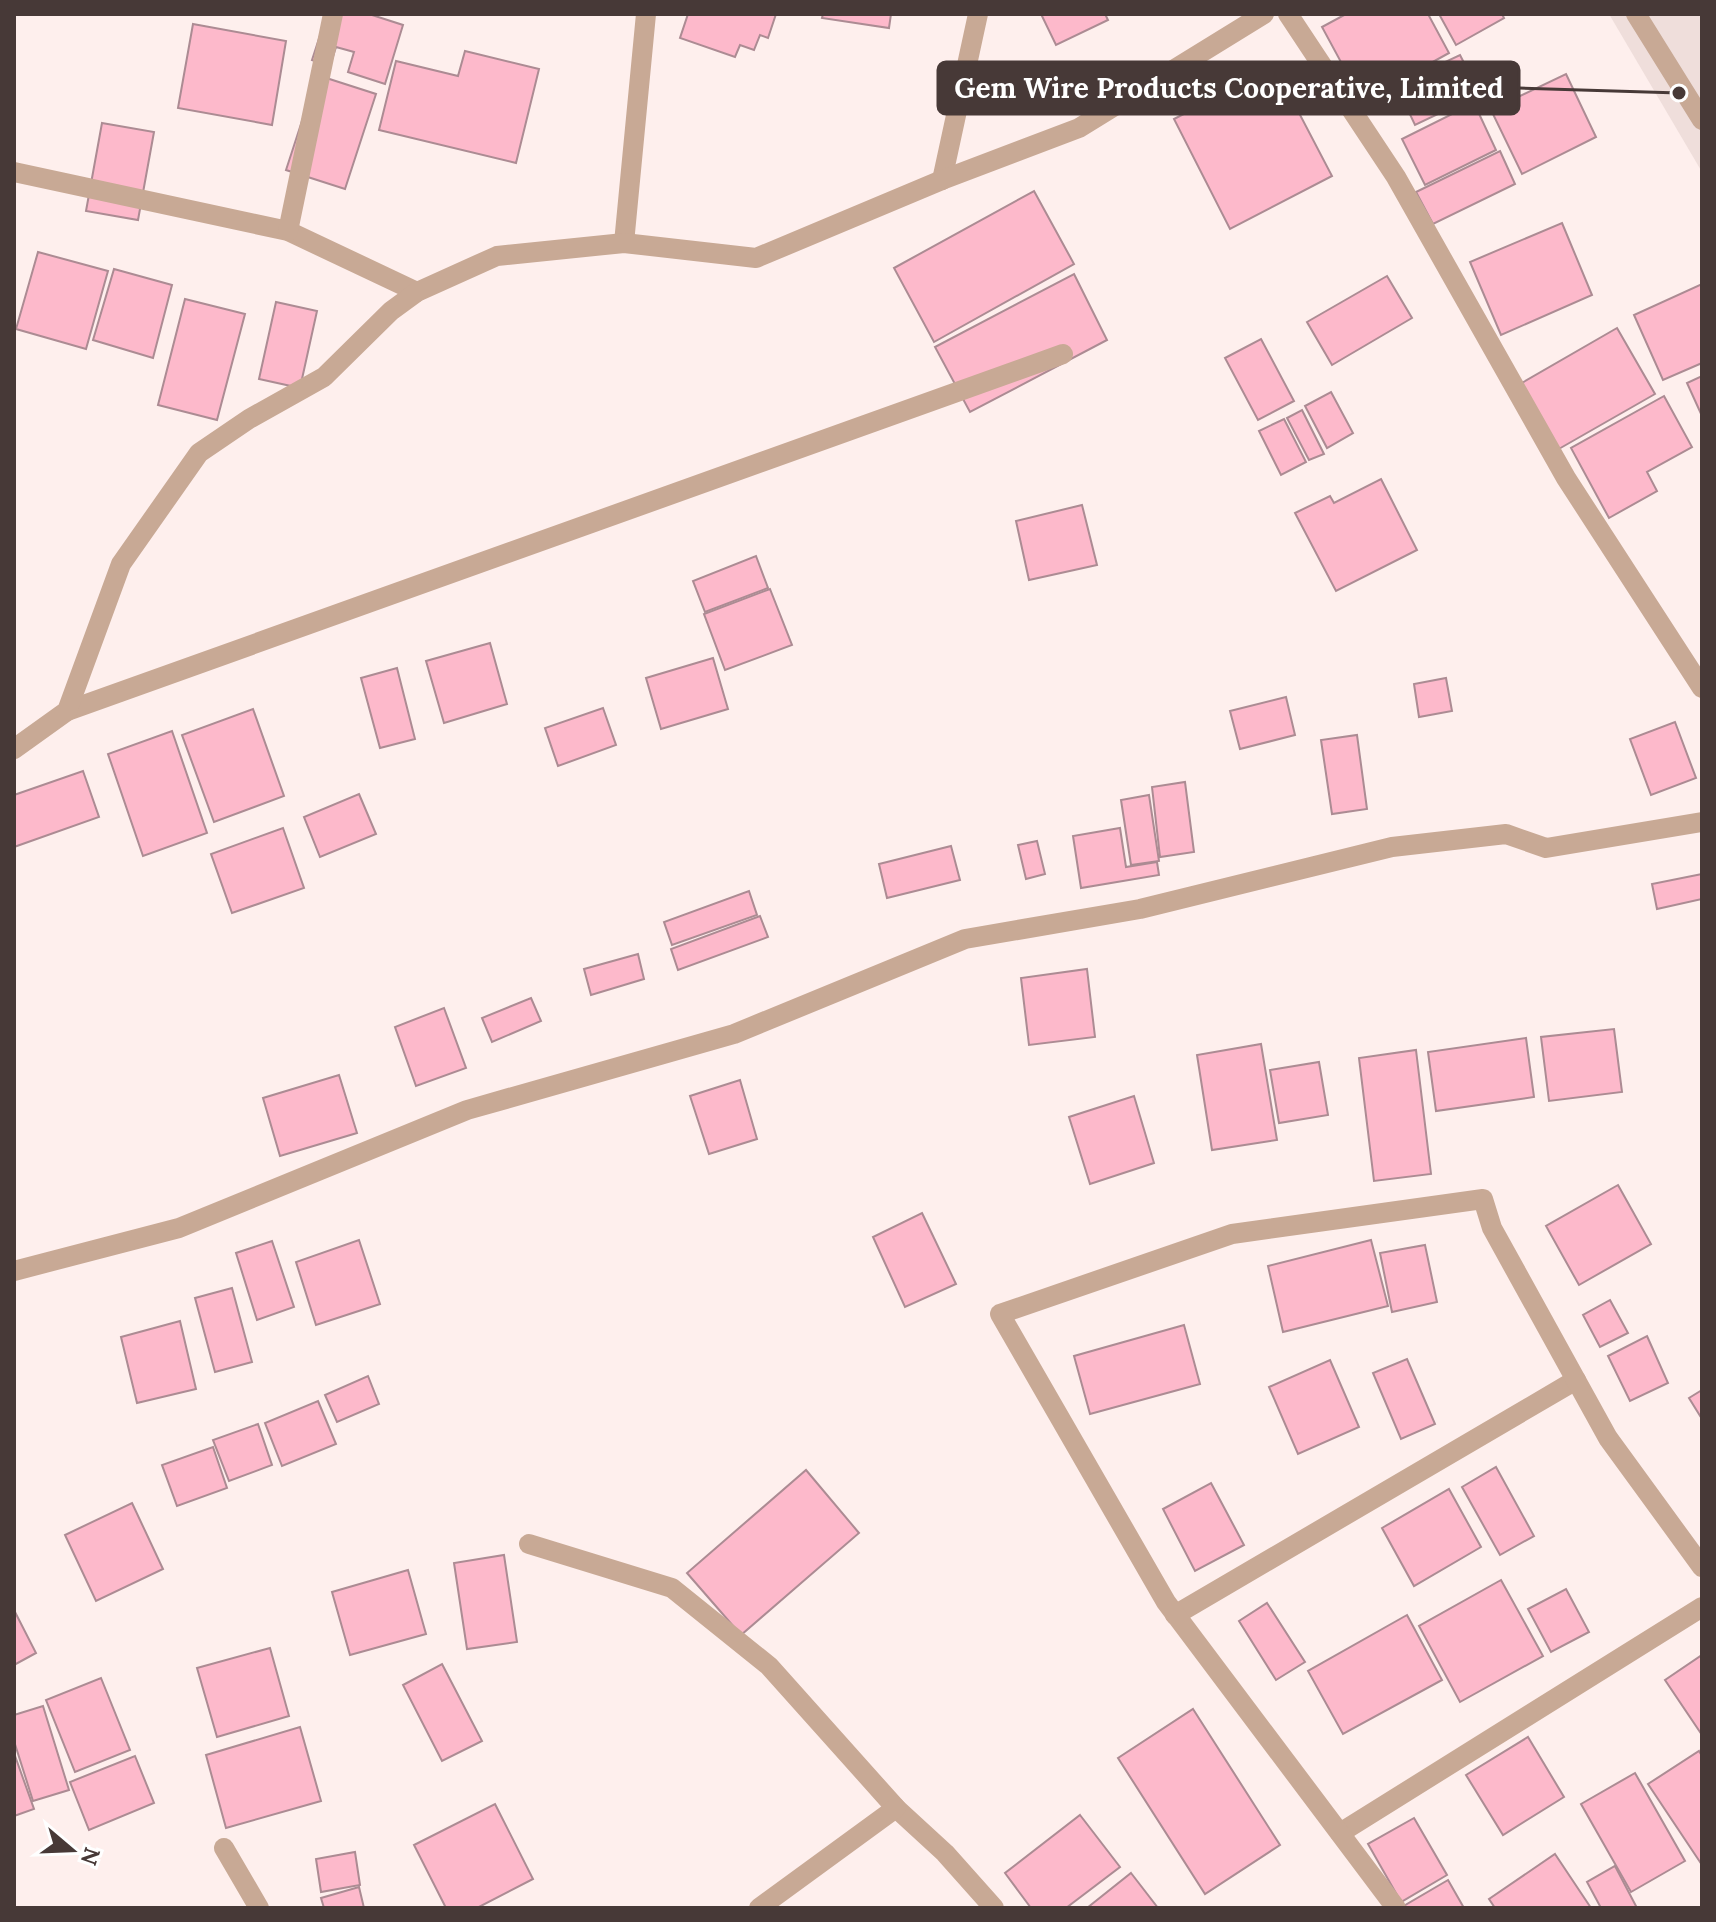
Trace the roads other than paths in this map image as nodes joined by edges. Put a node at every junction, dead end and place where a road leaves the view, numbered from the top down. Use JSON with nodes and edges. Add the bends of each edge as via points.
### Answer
{"nodes":[{"id":1,"x":333,"y":14,"type":"edge"},
{"id":2,"x":646,"y":14,"type":"edge"},
{"id":3,"x":978,"y":14,"type":"edge"},
{"id":4,"x":1264,"y":14,"type":"edge"},
{"id":5,"x":1288,"y":14,"type":"edge"},
{"id":6,"x":1636,"y":14,"type":"edge"},
{"id":7,"x":1702,"y":120,"type":"edge"},
{"id":8,"x":14,"y":172,"type":"edge"},
{"id":9,"x":942,"y":180,"type":"junction"},
{"id":10,"x":288,"y":231,"type":"junction"},
{"id":11,"x":624,"y":243,"type":"junction"},
{"id":12,"x":417,"y":292,"type":"junction"},
{"id":13,"x":1063,"y":354,"type":"dead end"},
{"id":14,"x":1702,"y":688,"type":"edge"},
{"id":15,"x":67,"y":711,"type":"junction"},
{"id":16,"x":14,"y":749,"type":"edge"},
{"id":17,"x":1702,"y":822,"type":"edge"},
{"id":18,"x":14,"y":1271,"type":"edge"},
{"id":19,"x":1576,"y":1380,"type":"junction"},
{"id":20,"x":529,"y":1544,"type":"dead end"},
{"id":21,"x":1702,"y":1567,"type":"edge"},
{"id":22,"x":1702,"y":1607,"type":"edge"},
{"id":23,"x":1175,"y":1615,"type":"junction"},
{"id":24,"x":896,"y":1808,"type":"junction"},
{"id":25,"x":1340,"y":1833,"type":"junction"},
{"id":26,"x":224,"y":1848,"type":"dead end"},
{"id":27,"x":259,"y":1908,"type":"edge"},
{"id":28,"x":759,"y":1908,"type":"edge"},
{"id":29,"x":994,"y":1908,"type":"edge"},
{"id":30,"x":1396,"y":1908,"type":"edge"}],
"edges":[{"from":1,"to":10,"type":"street"},
{"from":2,"to":11,"type":"street"},
{"from":3,"to":9,"type":"street"},
{"from":4,"to":9,"type":"street","via":[[1079,128]]},
{"from":5,"to":14,"type":"street","via":[[1396,177],[1566,478]]},
{"from":6,"to":7,"type":"street"},
{"from":8,"to":10,"type":"street"},
{"from":9,"to":11,"type":"street","via":[[756,258]]},
{"from":10,"to":12,"type":"street"},
{"from":11,"to":12,"type":"street","via":[[497,256]]},
{"from":12,"to":15,"type":"street","via":[[324,377],[199,453],[121,564]]},
{"from":13,"to":15,"type":"street"},
{"from":15,"to":16,"type":"street"},
{"from":17,"to":18,"type":"street","via":[[1546,848],[1506,834],[1392,847],[1140,909],[965,939],[734,1034],[467,1110],[179,1228]]},
{"from":19,"to":21,"type":"street","via":[[1608,1438]]},
{"from":19,"to":23,"type":"street"},
{"from":19,"to":23,"type":"street","via":[[1492,1228],[1483,1199],[1232,1234],[1000,1314]]},
{"from":20,"to":24,"type":"street","via":[[672,1588],[769,1666]]},
{"from":22,"to":25,"type":"street"},
{"from":23,"to":25,"type":"street"},
{"from":24,"to":28,"type":"street"},
{"from":24,"to":29,"type":"street"},
{"from":25,"to":30,"type":"street"},
{"from":26,"to":27,"type":"street"}]}
